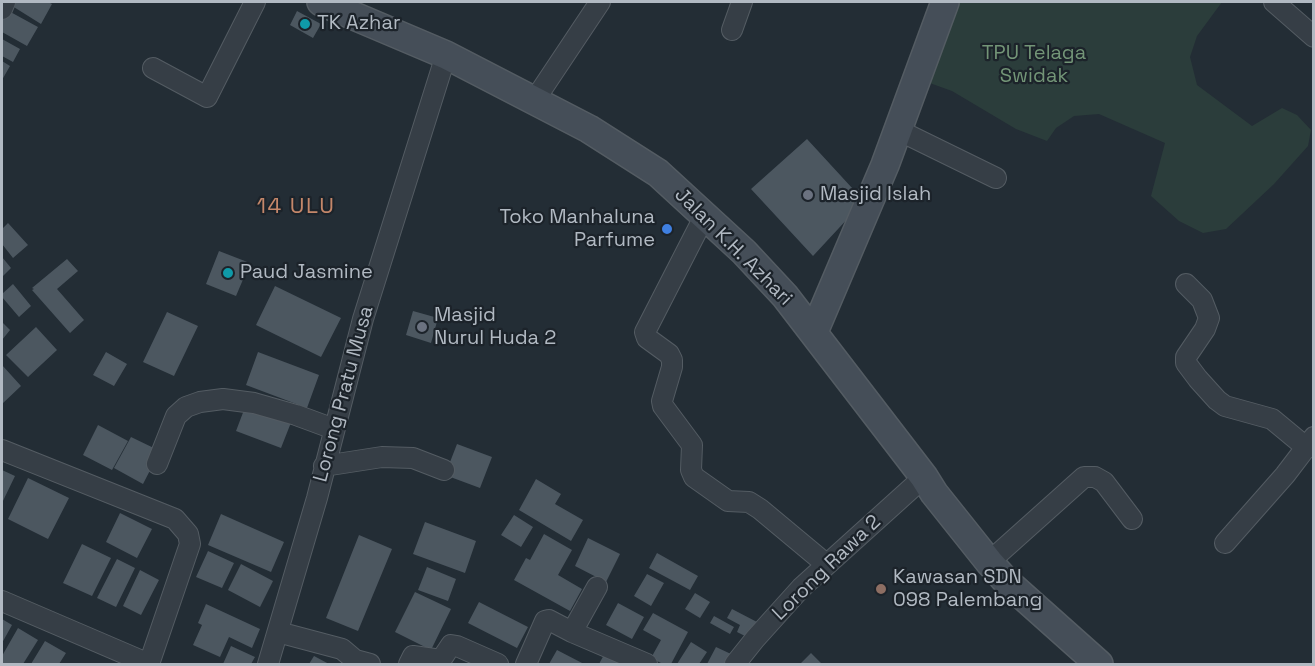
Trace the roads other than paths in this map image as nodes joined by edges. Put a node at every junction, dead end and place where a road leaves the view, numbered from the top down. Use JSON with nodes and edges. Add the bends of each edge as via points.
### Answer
{"nodes":[{"id":1,"x":5,"y":2,"type":"edge"},
{"id":2,"x":255,"y":2,"type":"edge"},
{"id":3,"x":321,"y":2,"type":"edge"},
{"id":4,"x":600,"y":2,"type":"edge"},
{"id":5,"x":742,"y":2,"type":"edge"},
{"id":6,"x":945,"y":2,"type":"edge"},
{"id":7,"x":1274,"y":2,"type":"edge"},
{"id":8,"x":2,"y":9,"type":"edge"},
{"id":9,"x":732,"y":30,"type":"dead end"},
{"id":10,"x":1314,"y":37,"type":"edge"},
{"id":11,"x":446,"y":55,"type":"junction"},
{"id":12,"x":153,"y":68,"type":"dead end"},
{"id":13,"x":534,"y":101,"type":"junction"},
{"id":14,"x":898,"y":130,"type":"junction"},
{"id":15,"x":996,"y":178,"type":"dead end"},
{"id":16,"x":704,"y":217,"type":"junction"},
{"id":17,"x":1186,"y":284,"type":"dead end"},
{"id":18,"x":814,"y":332,"type":"junction"},
{"id":19,"x":334,"y":429,"type":"junction"},
{"id":20,"x":1310,"y":443,"type":"edge"},
{"id":21,"x":2,"y":450,"type":"edge"},
{"id":22,"x":157,"y":464,"type":"dead end"},
{"id":23,"x":324,"y":466,"type":"junction"},
{"id":24,"x":444,"y":470,"type":"dead end"},
{"id":25,"x":924,"y":477,"type":"junction"},
{"id":26,"x":1132,"y":519,"type":"dead end"},
{"id":27,"x":1225,"y":543,"type":"dead end"},
{"id":28,"x":989,"y":562,"type":"junction"},
{"id":29,"x":826,"y":564,"type":"junction"},
{"id":30,"x":597,"y":587,"type":"dead end"},
{"id":31,"x":2,"y":601,"type":"edge"},
{"id":32,"x":278,"y":632,"type":"junction"},
{"id":33,"x":572,"y":632,"type":"junction"},
{"id":34,"x":150,"y":664,"type":"edge"},
{"id":35,"x":268,"y":664,"type":"edge"},
{"id":36,"x":370,"y":664,"type":"edge"},
{"id":37,"x":409,"y":664,"type":"edge"},
{"id":38,"x":498,"y":664,"type":"edge"},
{"id":39,"x":526,"y":664,"type":"edge"},
{"id":40,"x":647,"y":664,"type":"edge"},
{"id":41,"x":735,"y":664,"type":"edge"},
{"id":42,"x":1099,"y":664,"type":"edge"}],
"edges":[{"from":1,"to":8,"type":"street"},
{"from":2,"to":12,"type":"street","via":[[207,97]]},
{"from":3,"to":11,"type":"street","name":"Jalan K.H. Azhari"},
{"from":4,"to":13,"type":"street"},
{"from":5,"to":9,"type":"street"},
{"from":6,"to":14,"type":"street"},
{"from":7,"to":10,"type":"street"},
{"from":11,"to":13,"type":"street","name":"Jalan K.H. Azhari"},
{"from":11,"to":19,"type":"street","name":"Lorong Pratu Musa","via":[[363,318]]},
{"from":13,"to":16,"type":"street","name":"Jalan K.H. Azhari","via":[[589,129],[658,173]]},
{"from":14,"to":15,"type":"street"},
{"from":14,"to":18,"type":"street"},
{"from":16,"to":18,"type":"street","name":"Jalan K.H. Azhari","via":[[752,261]]},
{"from":16,"to":29,"type":"street","via":[[645,332],[672,360],[663,406],[692,445],[694,477],[728,501],[749,502],[760,509]]},
{"from":17,"to":20,"type":"street","via":[[1202,300],[1209,318],[1206,329],[1186,357],[1198,379],[1225,406],[1272,419]]},
{"from":18,"to":25,"type":"street","name":"Jalan K.H. Azhari"},
{"from":19,"to":22,"type":"street","via":[[254,403],[223,399],[200,402],[176,416]]},
{"from":19,"to":23,"type":"street","name":"Lorong Pratu Musa"},
{"from":20,"to":27,"type":"street"},
{"from":21,"to":34,"type":"street","via":[[182,525],[190,544]]},
{"from":23,"to":24,"type":"street","via":[[382,457],[413,458]]},
{"from":23,"to":32,"type":"street","name":"Lorong Pratu Musa"},
{"from":25,"to":28,"type":"street","name":"Jalan K.H. Azhari"},
{"from":25,"to":29,"type":"street","name":"Lorong Rawa 2"},
{"from":26,"to":28,"type":"street","via":[[1104,482],[1084,477]]},
{"from":28,"to":42,"type":"street","name":"Jalan K.H. Azhari"},
{"from":29,"to":41,"type":"street","name":"Lorong Rawa 2"},
{"from":30,"to":33,"type":"street"},
{"from":31,"to":34,"type":"street"},
{"from":32,"to":35,"type":"street","name":"Lorong Pratu Musa"},
{"from":32,"to":36,"type":"street","via":[[342,649],[355,660]]},
{"from":33,"to":39,"type":"street","via":[[545,621]]},
{"from":33,"to":40,"type":"street"},
{"from":37,"to":38,"type":"street","via":[[413,656],[441,660],[451,645]]}]}
